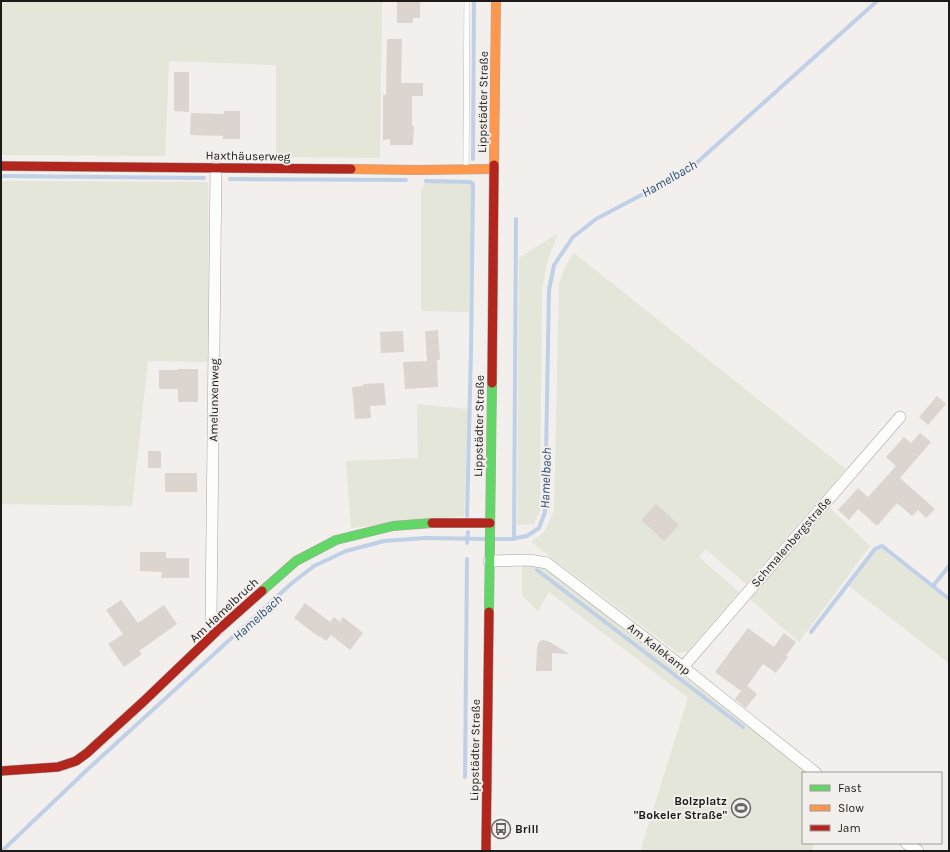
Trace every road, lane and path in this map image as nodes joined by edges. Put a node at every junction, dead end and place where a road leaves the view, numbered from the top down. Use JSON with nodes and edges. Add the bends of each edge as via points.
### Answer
{"nodes":[{"id":1,"x":467,"y":1,"type":"edge"},
{"id":2,"x":496,"y":1,"type":"edge"},
{"id":3,"x":1,"y":166,"type":"edge"},
{"id":4,"x":216,"y":167,"type":"junction"},
{"id":5,"x":494,"y":169,"type":"junction"},
{"id":6,"x":466,"y":170,"type":"junction"},
{"id":7,"x":900,"y":417,"type":"dead end"},
{"id":8,"x":490,"y":525,"type":"junction"},
{"id":9,"x":489,"y":561,"type":"junction"},
{"id":10,"x":218,"y":630,"type":"junction"},
{"id":11,"x":683,"y":667,"type":"junction"},
{"id":12,"x":1,"y":771,"type":"edge"},
{"id":13,"x":815,"y":772,"type":"edge"},
{"id":14,"x":908,"y":844,"type":"edge"},
{"id":15,"x":486,"y":851,"type":"edge"},
{"id":16,"x":918,"y":851,"type":"edge"}],
"edges":[{"from":1,"to":6,"type":"lane"},
{"from":2,"to":5,"type":"street","name":"Lippstädter Straße"},
{"from":3,"to":4,"type":"street","name":"Haxthäuserweg"},
{"from":4,"to":6,"type":"street","name":"Haxthäuserweg"},
{"from":4,"to":10,"type":"street","name":"Amelunxenweg","via":[[211,620]]},
{"from":5,"to":6,"type":"street","name":"Haxthäuserweg"},
{"from":5,"to":8,"type":"street","name":"Lippstädter Straße"},
{"from":7,"to":11,"type":"street","name":"Schmalenbergstraße"},
{"from":8,"to":9,"type":"street","name":"Lippstädter Straße"},
{"from":8,"to":10,"type":"street","name":"Am Hamelbruch","via":[[429,523],[393,526],[336,540],[296,561]]},
{"from":9,"to":11,"type":"street","name":"Am Kalekamp","via":[[529,560],[547,563]]},
{"from":9,"to":15,"type":"street","name":"Lippstädter Straße"},
{"from":10,"to":12,"type":"street","name":"Am Hamelbruch","via":[[144,701],[76,761],[58,767]]},
{"from":11,"to":13,"type":"street","name":"Am Kalekamp"},
{"from":14,"to":16,"type":"street"}]}
